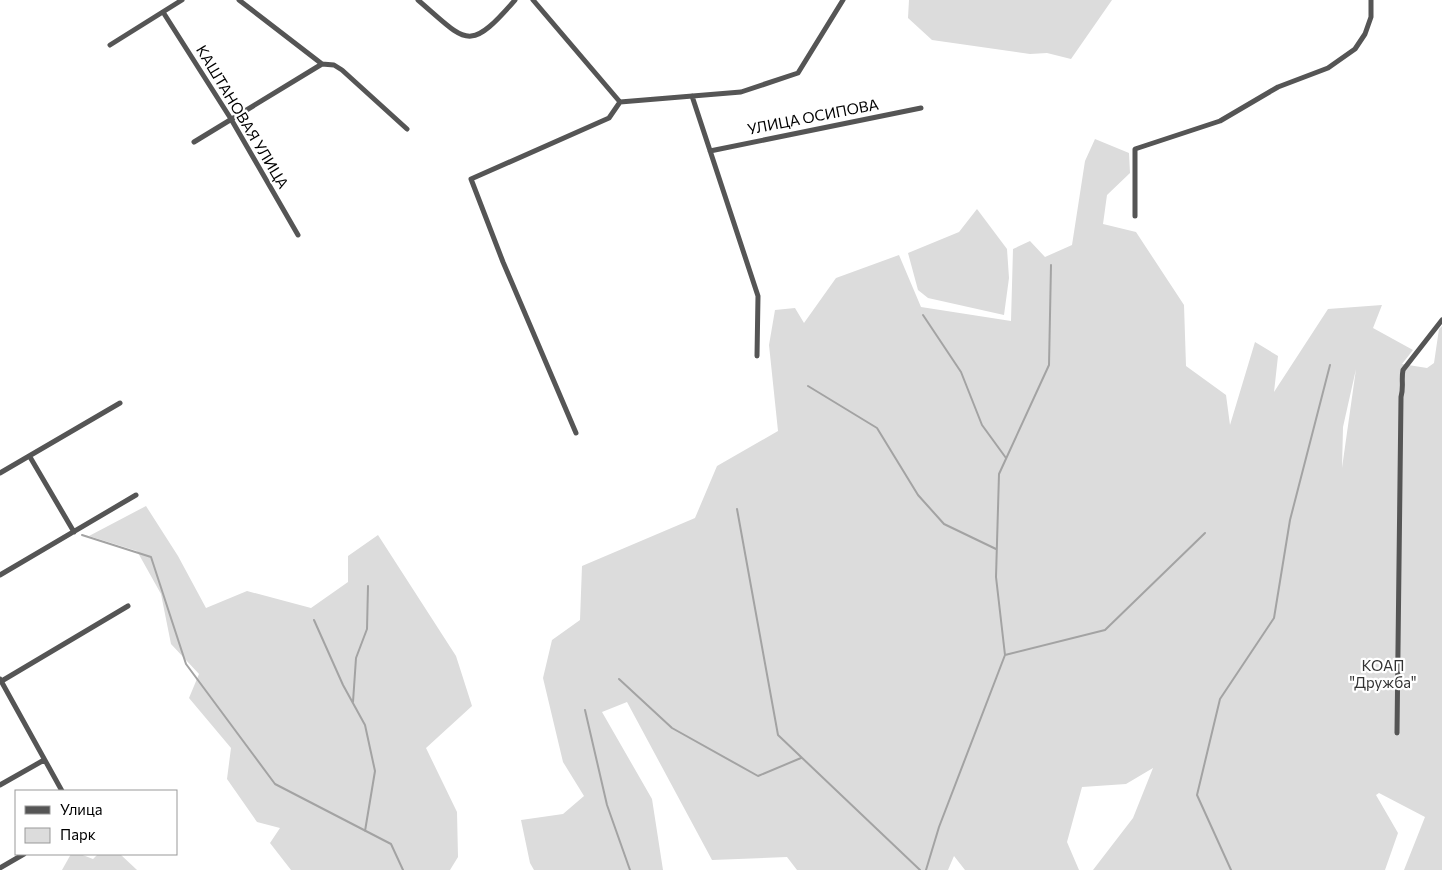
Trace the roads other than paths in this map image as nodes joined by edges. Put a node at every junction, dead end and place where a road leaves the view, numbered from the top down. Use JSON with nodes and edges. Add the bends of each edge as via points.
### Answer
{"nodes":[{"id":1,"x":182,"y":0,"type":"edge"},
{"id":2,"x":240,"y":0,"type":"edge"},
{"id":3,"x":418,"y":0,"type":"edge"},
{"id":4,"x":515,"y":0,"type":"edge"},
{"id":5,"x":533,"y":0,"type":"edge"},
{"id":6,"x":843,"y":0,"type":"edge"},
{"id":7,"x":1371,"y":0,"type":"edge"},
{"id":8,"x":164,"y":12,"type":"junction"},
{"id":9,"x":110,"y":45,"type":"dead end"},
{"id":10,"x":322,"y":64,"type":"junction"},
{"id":11,"x":692,"y":96,"type":"junction"},
{"id":12,"x":620,"y":102,"type":"junction"},
{"id":13,"x":921,"y":108,"type":"dead end"},
{"id":14,"x":231,"y":119,"type":"junction"},
{"id":15,"x":407,"y":129,"type":"dead end"},
{"id":16,"x":194,"y":142,"type":"dead end"},
{"id":17,"x":710,"y":151,"type":"junction"},
{"id":18,"x":1135,"y":216,"type":"dead end"},
{"id":19,"x":298,"y":235,"type":"dead end"},
{"id":20,"x":1442,"y":320,"type":"edge"},
{"id":21,"x":757,"y":356,"type":"dead end"},
{"id":22,"x":120,"y":402,"type":"dead end"},
{"id":23,"x":576,"y":434,"type":"dead end"},
{"id":24,"x":30,"y":457,"type":"junction"},
{"id":25,"x":0,"y":473,"type":"edge"},
{"id":26,"x":136,"y":495,"type":"dead end"},
{"id":27,"x":74,"y":532,"type":"junction"},
{"id":28,"x":0,"y":575,"type":"edge"},
{"id":29,"x":128,"y":606,"type":"dead end"},
{"id":30,"x":0,"y":681,"type":"edge"},
{"id":31,"x":1398,"y":733,"type":"dead end"},
{"id":32,"x":44,"y":760,"type":"junction"},
{"id":33,"x":0,"y":785,"type":"edge"},
{"id":34,"x":61,"y":790,"type":"edge"},
{"id":35,"x":22,"y":855,"type":"edge"},
{"id":36,"x":0,"y":868,"type":"edge"}],
"edges":[{"from":1,"to":8,"type":"street"},
{"from":2,"to":10,"type":"street"},
{"from":3,"to":4,"type":"street","via":[[460,35],[477,37],[495,23]]},
{"from":5,"to":12,"type":"street"},
{"from":6,"to":11,"type":"street","via":[[798,73],[741,92]]},
{"from":7,"to":18,"type":"street","via":[[1371,17],[1365,34],[1355,49],[1328,68],[1278,87],[1220,121],[1135,149]]},
{"from":8,"to":9,"type":"street"},
{"from":8,"to":14,"type":"street","name":"КАШТАНОВАЯ УЛИЦА"},
{"from":10,"to":14,"type":"street"},
{"from":10,"to":15,"type":"street","via":[[342,70]]},
{"from":11,"to":12,"type":"street"},
{"from":11,"to":17,"type":"street"},
{"from":12,"to":23,"type":"street","via":[[609,118],[471,179]]},
{"from":13,"to":17,"type":"street","name":"УЛИЦА ОСИПОВА"},
{"from":14,"to":16,"type":"street"},
{"from":14,"to":19,"type":"street","name":"КАШТАНОВАЯ УЛИЦА"},
{"from":17,"to":21,"type":"street","via":[[758,296]]},
{"from":20,"to":31,"type":"street","via":[[1402,376]]},
{"from":22,"to":24,"type":"street"},
{"from":24,"to":25,"type":"street"},
{"from":24,"to":27,"type":"street"},
{"from":26,"to":27,"type":"street"},
{"from":27,"to":28,"type":"street"},
{"from":29,"to":30,"type":"street"},
{"from":30,"to":32,"type":"street"},
{"from":32,"to":33,"type":"street"},
{"from":32,"to":34,"type":"street"},
{"from":35,"to":36,"type":"street"}]}
